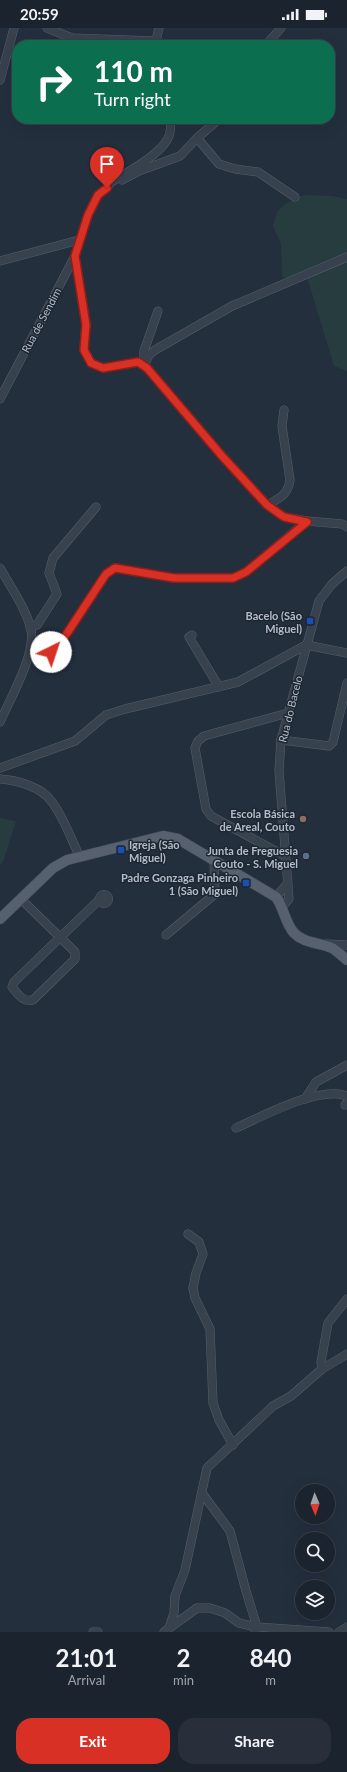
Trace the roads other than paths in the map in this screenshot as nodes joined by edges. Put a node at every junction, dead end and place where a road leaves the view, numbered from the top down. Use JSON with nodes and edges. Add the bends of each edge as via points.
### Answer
{"nodes":[{"id":1,"x":14,"y":28,"type":"edge"},
{"id":2,"x":47,"y":28,"type":"edge"},
{"id":3,"x":159,"y":28,"type":"edge"},
{"id":4,"x":281,"y":28,"type":"edge"},
{"id":5,"x":105,"y":40,"type":"edge"},
{"id":6,"x":156,"y":40,"type":"edge"},
{"id":7,"x":270,"y":40,"type":"edge"},
{"id":8,"x":0,"y":80,"type":"edge"},
{"id":9,"x":170,"y":124,"type":"edge"},
{"id":10,"x":213,"y":124,"type":"edge"},
{"id":11,"x":197,"y":138,"type":"junction"},
{"id":12,"x":107,"y":188,"type":"junction"},
{"id":13,"x":295,"y":197,"type":"dead end"},
{"id":14,"x":79,"y":240,"type":"junction"},
{"id":15,"x":75,"y":256,"type":"junction"},
{"id":16,"x":347,"y":257,"type":"edge"},
{"id":17,"x":0,"y":261,"type":"edge"},
{"id":18,"x":158,"y":311,"type":"dead end"},
{"id":19,"x":144,"y":366,"type":"junction"},
{"id":20,"x":0,"y":399,"type":"edge"},
{"id":21,"x":284,"y":410,"type":"dead end"},
{"id":22,"x":267,"y":505,"type":"junction"},
{"id":23,"x":96,"y":507,"type":"dead end"},
{"id":24,"x":307,"y":522,"type":"junction"},
{"id":25,"x":347,"y":527,"type":"edge"},
{"id":26,"x":0,"y":568,"type":"edge"},
{"id":27,"x":347,"y":571,"type":"edge"},
{"id":28,"x":30,"y":627,"type":"junction"},
{"id":29,"x":192,"y":635,"type":"dead end"},
{"id":30,"x":32,"y":644,"type":"junction"},
{"id":31,"x":306,"y":645,"type":"junction"},
{"id":32,"x":347,"y":653,"type":"edge"},
{"id":33,"x":347,"y":683,"type":"edge"},
{"id":34,"x":219,"y":687,"type":"junction"},
{"id":35,"x":288,"y":712,"type":"junction"},
{"id":36,"x":0,"y":722,"type":"edge"},
{"id":37,"x":281,"y":740,"type":"junction"},
{"id":38,"x":0,"y":768,"type":"edge"},
{"id":39,"x":0,"y":779,"type":"edge"},
{"id":40,"x":285,"y":856,"type":"junction"},
{"id":41,"x":80,"y":857,"type":"junction"},
{"id":42,"x":214,"y":860,"type":"junction"},
{"id":43,"x":288,"y":883,"type":"junction"},
{"id":44,"x":276,"y":897,"type":"junction"},
{"id":45,"x":21,"y":899,"type":"junction"},
{"id":46,"x":100,"y":899,"type":"dead end"},
{"id":47,"x":283,"y":906,"type":"junction"},
{"id":48,"x":0,"y":919,"type":"edge"},
{"id":49,"x":166,"y":935,"type":"dead end"},
{"id":50,"x":59,"y":936,"type":"junction"},
{"id":51,"x":319,"y":945,"type":"junction"},
{"id":52,"x":347,"y":945,"type":"edge"},
{"id":53,"x":347,"y":960,"type":"edge"},
{"id":54,"x":347,"y":1065,"type":"edge"},
{"id":55,"x":347,"y":1096,"type":"edge"},
{"id":56,"x":305,"y":1099,"type":"junction"},
{"id":57,"x":236,"y":1128,"type":"dead end"},
{"id":58,"x":188,"y":1234,"type":"dead end"},
{"id":59,"x":347,"y":1299,"type":"edge"},
{"id":60,"x":343,"y":1309,"type":"edge"},
{"id":61,"x":347,"y":1354,"type":"edge"},
{"id":62,"x":322,"y":1368,"type":"junction"},
{"id":63,"x":233,"y":1445,"type":"junction"},
{"id":64,"x":202,"y":1493,"type":"junction"},
{"id":65,"x":347,"y":1627,"type":"edge"},
{"id":66,"x":256,"y":1629,"type":"edge"},
{"id":67,"x":166,"y":1630,"type":"edge"},
{"id":68,"x":93,"y":1632,"type":"edge"},
{"id":69,"x":98,"y":1632,"type":"edge"},
{"id":70,"x":329,"y":1632,"type":"edge"},
{"id":71,"x":339,"y":1632,"type":"edge"}],
"edges":[{"from":1,"to":8,"type":"street"},
{"from":2,"to":5,"type":"street","via":[[72,38]]},
{"from":3,"to":6,"type":"street"},
{"from":4,"to":7,"type":"street"},
{"from":9,"to":12,"type":"street","via":[[165,144]]},
{"from":10,"to":11,"type":"street"},
{"from":11,"to":12,"type":"street","via":[[180,156],[139,171]]},
{"from":11,"to":13,"type":"street","via":[[219,164],[258,172]]},
{"from":12,"to":14,"type":"street","name":"Rua de Sendim","via":[[98,195]]},
{"from":14,"to":15,"type":"street","name":"Rua de Sendim"},
{"from":14,"to":17,"type":"street"},
{"from":15,"to":19,"type":"street","via":[[86,325],[84,350],[91,363],[103,368],[138,362]]},
{"from":15,"to":20,"type":"street","name":"Rua de Sendim"},
{"from":16,"to":19,"type":"street","via":[[232,306],[155,350],[149,355]]},
{"from":18,"to":19,"type":"street","via":[[144,351]]},
{"from":19,"to":22,"type":"street"},
{"from":21,"to":22,"type":"street","via":[[282,426],[289,488],[286,494]]},
{"from":22,"to":24,"type":"street","via":[[284,517]]},
{"from":23,"to":28,"type":"street","via":[[53,558],[49,573],[57,594],[37,625]]},
{"from":24,"to":25,"type":"street","via":[[325,521]]},
{"from":24,"to":30,"type":"street","via":[[246,572],[233,578],[174,578],[115,568],[106,574],[56,650],[46,651]]},
{"from":26,"to":28,"type":"street"},
{"from":27,"to":31,"type":"street","name":"Rua do Bacelo","via":[[332,584],[320,601]]},
{"from":28,"to":30,"type":"street"},
{"from":29,"to":34,"type":"street","via":[[188,637]]},
{"from":30,"to":36,"type":"street"},
{"from":31,"to":32,"type":"street"},
{"from":31,"to":34,"type":"street","via":[[238,682]]},
{"from":31,"to":35,"type":"street","name":"Rua do Bacelo"},
{"from":33,"to":37,"type":"street","via":[[333,742],[329,746]]},
{"from":34,"to":38,"type":"street","via":[[106,715],[75,741]]},
{"from":35,"to":37,"type":"street","name":"Rua do Bacelo"},
{"from":35,"to":40,"type":"street","via":[[204,736],[195,748],[206,809],[211,816]]},
{"from":37,"to":40,"type":"street","name":"Rua do Bacelo","via":[[279,771]]},
{"from":39,"to":41,"type":"street","via":[[14,780],[44,794],[52,801]]},
{"from":40,"to":43,"type":"street","name":"Rua do Bacelo"},
{"from":41,"to":42,"type":"main road","via":[[163,836],[178,838]]},
{"from":41,"to":45,"type":"main road","via":[[67,860],[54,868]]},
{"from":42,"to":44,"type":"main road"},
{"from":42,"to":49,"type":"street","via":[[215,894]]},
{"from":43,"to":44,"type":"street"},
{"from":43,"to":47,"type":"street","name":"Rua do Bacelo","via":[[289,899]]},
{"from":44,"to":47,"type":"main road"},
{"from":45,"to":48,"type":"main road"},
{"from":45,"to":50,"type":"street"},
{"from":46,"to":50,"type":"street"},
{"from":47,"to":51,"type":"main road","via":[[286,919],[294,932],[304,941]]},
{"from":50,"to":50,"type":"street","via":[[75,952],[75,959],[33,1000],[23,1000],[12,987],[14,982]]},
{"from":51,"to":52,"type":"street"},
{"from":51,"to":53,"type":"main road","via":[[331,948]]},
{"from":54,"to":56,"type":"street","via":[[316,1082]]},
{"from":55,"to":56,"type":"street","via":[[328,1092]]},
{"from":56,"to":57,"type":"street"},
{"from":58,"to":63,"type":"street","via":[[199,1242],[203,1254],[193,1288],[210,1329],[213,1403]]},
{"from":59,"to":60,"type":"street"},
{"from":60,"to":62,"type":"street","via":[[328,1323]]},
{"from":61,"to":62,"type":"street"},
{"from":62,"to":63,"type":"street","via":[[291,1396],[273,1406]]},
{"from":63,"to":64,"type":"street","via":[[207,1468]]},
{"from":64,"to":66,"type":"street","via":[[230,1531]]},
{"from":64,"to":67,"type":"street","via":[[185,1570],[175,1596],[174,1613]]},
{"from":65,"to":71,"type":"street"},
{"from":66,"to":67,"type":"street","via":[[239,1623],[225,1613],[210,1608],[197,1608]]},
{"from":66,"to":70,"type":"street"},
{"from":68,"to":69,"type":"street"}]}
